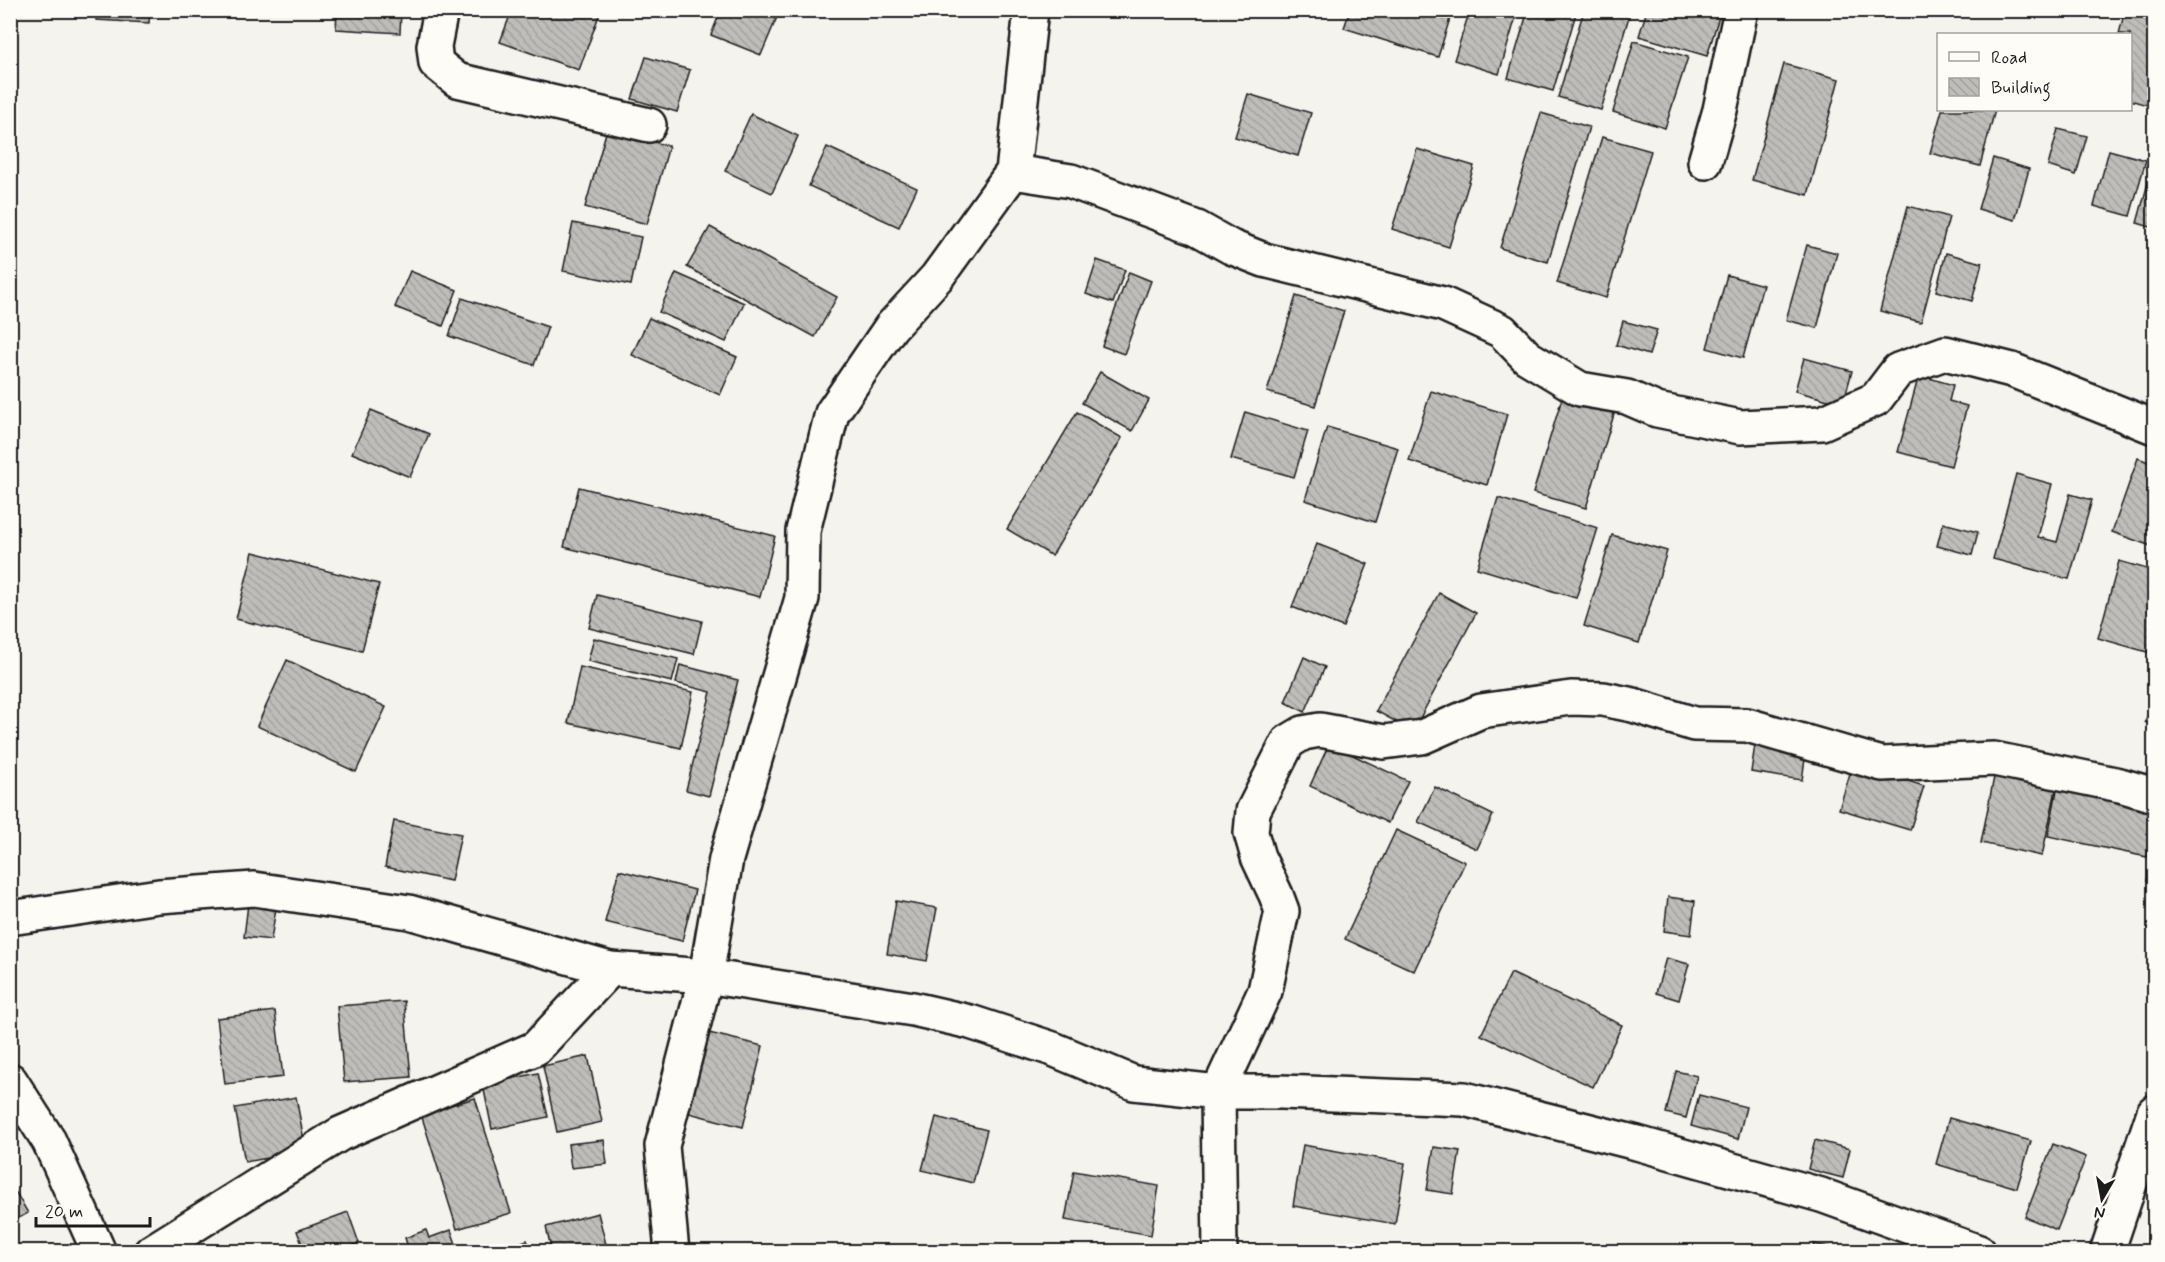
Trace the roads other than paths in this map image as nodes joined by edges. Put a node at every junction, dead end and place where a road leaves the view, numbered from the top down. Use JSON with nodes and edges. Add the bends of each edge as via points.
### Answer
{"nodes":[{"id":1,"x":441,"y":10,"type":"edge"},
{"id":2,"x":1031,"y":10,"type":"edge"},
{"id":3,"x":1741,"y":10,"type":"edge"},
{"id":4,"x":649,"y":125,"type":"dead end"},
{"id":5,"x":1705,"y":162,"type":"dead end"},
{"id":6,"x":1012,"y":172,"type":"junction"},
{"id":7,"x":2154,"y":428,"type":"edge"},
{"id":8,"x":2154,"y":795,"type":"edge"},
{"id":9,"x":10,"y":918,"type":"edge"},
{"id":10,"x":610,"y":969,"type":"junction"},
{"id":11,"x":706,"y":975,"type":"junction"},
{"id":12,"x":10,"y":1080,"type":"edge"},
{"id":13,"x":1218,"y":1092,"type":"junction"},
{"id":14,"x":2154,"y":1112,"type":"edge"},
{"id":15,"x":99,"y":1251,"type":"edge"},
{"id":16,"x":152,"y":1251,"type":"edge"},
{"id":17,"x":672,"y":1251,"type":"edge"},
{"id":18,"x":1220,"y":1251,"type":"edge"},
{"id":19,"x":1979,"y":1251,"type":"edge"},
{"id":20,"x":2107,"y":1251,"type":"edge"}],
"edges":[{"from":1,"to":4,"type":"street","via":[[435,63],[457,80]]},
{"from":2,"to":6,"type":"street"},
{"from":3,"to":5,"type":"street"},
{"from":6,"to":7,"type":"street","via":[[1071,181],[1197,228],[1264,260],[1443,304],[1502,331],[1527,357],[1580,389],[1627,397],[1657,410],[1740,427],[1822,423],[1876,399],[1898,370],[1945,353],[2012,370]]},
{"from":6,"to":11,"type":"street","via":[[937,278],[891,327],[832,413],[803,531],[802,598],[726,859]]},
{"from":8,"to":13,"type":"street","via":[[1994,759],[1882,764],[1747,725],[1694,724],[1603,699],[1571,698],[1480,711],[1422,737],[1384,742],[1320,730],[1303,733],[1288,742],[1253,811],[1251,834],[1282,911],[1265,991]]},
{"from":9,"to":10,"type":"street","via":[[159,896],[254,889],[409,912]]},
{"from":10,"to":11,"type":"street"},
{"from":10,"to":16,"type":"street","via":[[536,1048],[340,1134]]},
{"from":11,"to":13,"type":"street","via":[[970,1022],[1053,1049],[1134,1083]]},
{"from":11,"to":17,"type":"street","via":[[662,1146]]},
{"from":12,"to":15,"type":"street","via":[[49,1141]]},
{"from":13,"to":18,"type":"street"},
{"from":13,"to":19,"type":"street","via":[[1464,1099],[1821,1194]]},
{"from":14,"to":20,"type":"street"}]}
